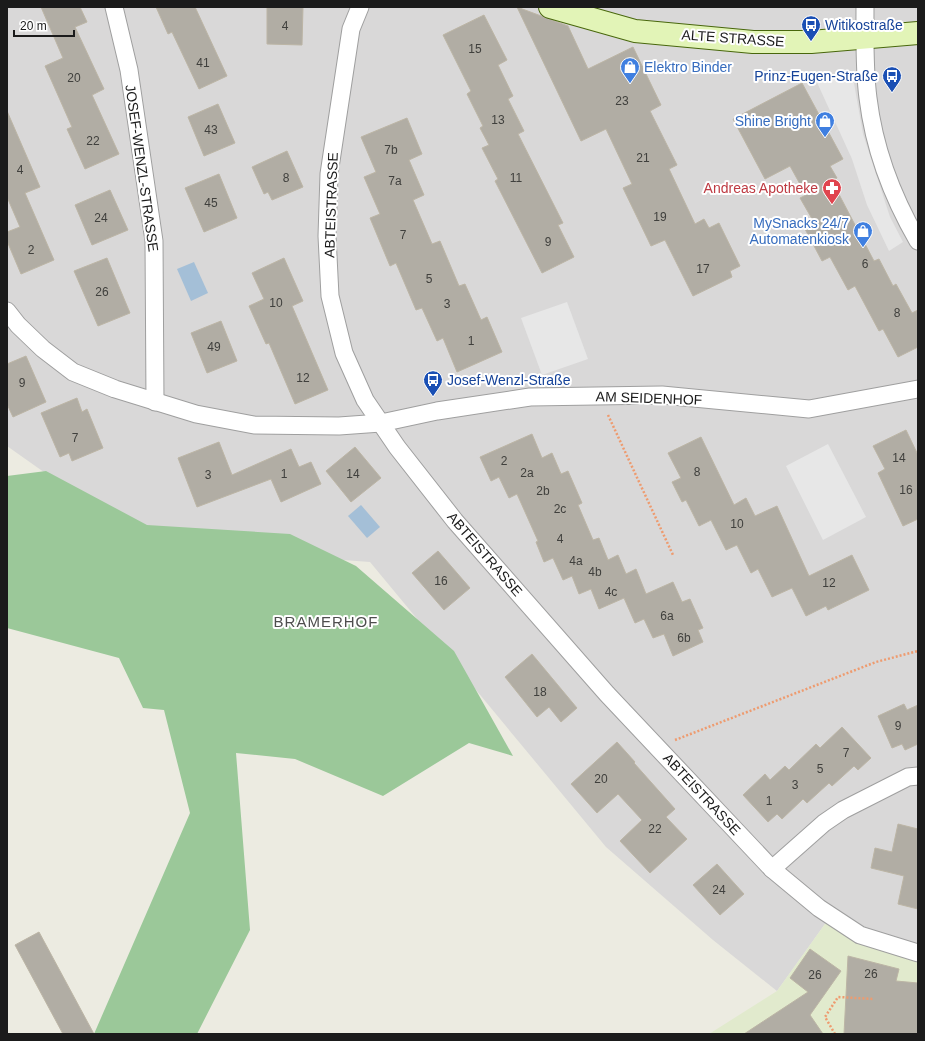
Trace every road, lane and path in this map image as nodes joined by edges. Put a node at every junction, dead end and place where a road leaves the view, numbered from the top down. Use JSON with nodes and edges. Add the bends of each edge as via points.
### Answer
{"nodes":[{"id":1,"x":114,"y":7,"type":"edge"},
{"id":2,"x":360,"y":7,"type":"edge"},
{"id":3,"x":550,"y":7,"type":"edge"},
{"id":4,"x":864,"y":7,"type":"edge"},
{"id":5,"x":918,"y":33,"type":"edge"},
{"id":6,"x":866,"y":38,"type":"junction"},
{"id":7,"x":918,"y":241,"type":"edge"},
{"id":8,"x":7,"y":311,"type":"edge"},
{"id":9,"x":918,"y":389,"type":"edge"},
{"id":10,"x":599,"y":396,"type":"junction"},
{"id":11,"x":155,"y":402,"type":"junction"},
{"id":12,"x":380,"y":423,"type":"junction"},
{"id":13,"x":673,"y":554,"type":"dead end"},
{"id":14,"x":918,"y":651,"type":"edge"},
{"id":15,"x":657,"y":747,"type":"junction"},
{"id":16,"x":918,"y":776,"type":"edge"},
{"id":17,"x":772,"y":869,"type":"junction"},
{"id":18,"x":918,"y":953,"type":"edge"},
{"id":19,"x":874,"y":999,"type":"dead end"},
{"id":20,"x":835,"y":1034,"type":"edge"}],
"edges":[{"from":1,"to":11,"type":"street","name":"JOSEF-WENZL-STRASSE","via":[[129,70],[154,241]]},
{"from":2,"to":12,"type":"street","name":"ABTEISTRASSE","via":[[351,29],[329,174],[327,236],[330,296],[344,354],[365,400]]},
{"from":3,"to":6,"type":"street","name":"ALTE STRASSE","via":[[635,31],[753,42],[811,42]]},
{"from":4,"to":6,"type":"street"},
{"from":5,"to":6,"type":"street","name":"ALTE STRASSE"},
{"from":6,"to":7,"type":"street","via":[[868,98],[877,143],[890,184]]},
{"from":8,"to":11,"type":"street","via":[[43,349],[73,372]]},
{"from":9,"to":10,"type":"street","name":"AM SEIDENHOF","via":[[809,409],[662,396]]},
{"from":10,"to":12,"type":"street","name":"AM SEIDENHOF","via":[[530,397]]},
{"from":10,"to":13,"type":"path"},
{"from":11,"to":12,"type":"street","via":[[196,414],[254,425],[339,426]]},
{"from":12,"to":15,"type":"street","name":"ABTEISTRASSE","via":[[455,521]]},
{"from":14,"to":15,"type":"path","via":[[876,662]]},
{"from":15,"to":17,"type":"street","name":"ABTEISTRASSE"},
{"from":16,"to":17,"type":"street","via":[[908,777],[843,810],[824,823]]},
{"from":17,"to":18,"type":"street","name":"ABTEISTRASSE","via":[[819,908],[860,935]]},
{"from":19,"to":20,"type":"path","via":[[838,997],[825,1017]]}]}
